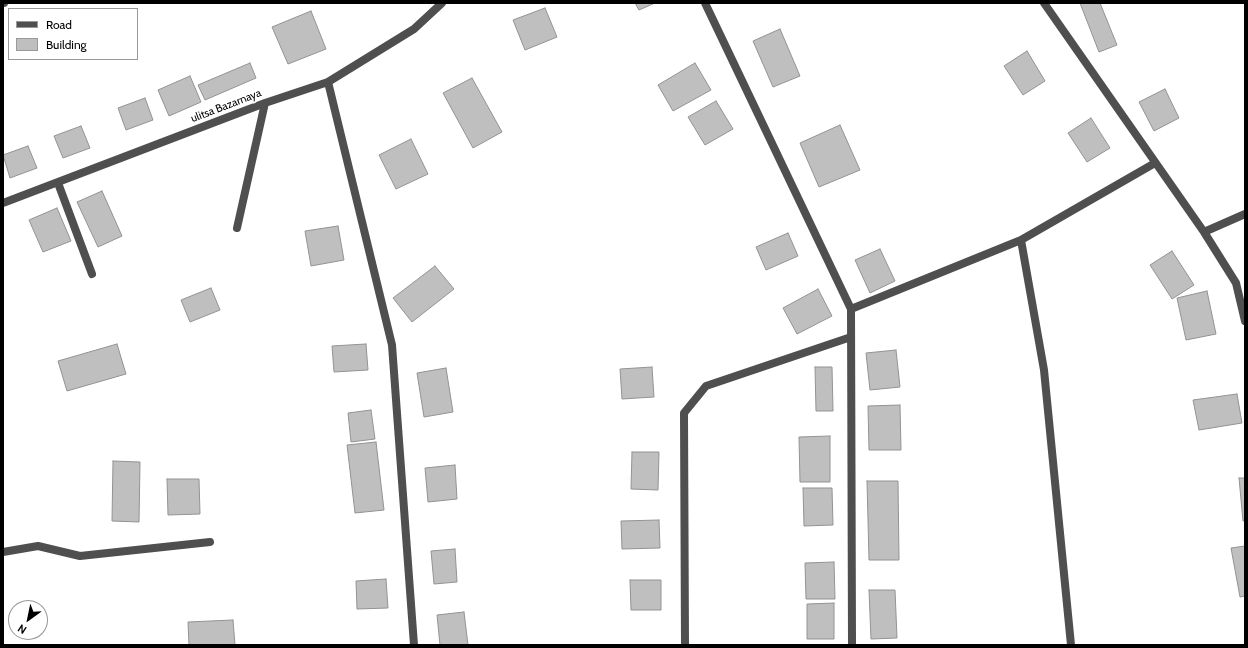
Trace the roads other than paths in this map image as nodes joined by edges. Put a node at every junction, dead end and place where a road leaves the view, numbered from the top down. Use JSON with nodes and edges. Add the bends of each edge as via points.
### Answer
{"nodes":[{"id":1,"x":442,"y":3,"type":"edge"},
{"id":2,"x":704,"y":3,"type":"edge"},
{"id":3,"x":1048,"y":4,"type":"edge"},
{"id":4,"x":328,"y":82,"type":"junction"},
{"id":5,"x":265,"y":103,"type":"junction"},
{"id":6,"x":1155,"y":163,"type":"junction"},
{"id":7,"x":58,"y":183,"type":"junction"},
{"id":8,"x":3,"y":202,"type":"edge"},
{"id":9,"x":1245,"y":214,"type":"edge"},
{"id":10,"x":237,"y":228,"type":"dead end"},
{"id":11,"x":1204,"y":232,"type":"junction"},
{"id":12,"x":1021,"y":240,"type":"junction"},
{"id":13,"x":92,"y":274,"type":"dead end"},
{"id":14,"x":851,"y":309,"type":"junction"},
{"id":15,"x":1245,"y":321,"type":"edge"},
{"id":16,"x":851,"y":337,"type":"junction"},
{"id":17,"x":210,"y":542,"type":"dead end"},
{"id":18,"x":3,"y":552,"type":"edge"},
{"id":19,"x":414,"y":645,"type":"edge"},
{"id":20,"x":685,"y":645,"type":"edge"},
{"id":21,"x":852,"y":645,"type":"edge"},
{"id":22,"x":1071,"y":645,"type":"edge"}],
"edges":[{"from":1,"to":4,"type":"street","name":"ulitsa Bazarnaya","via":[[414,28]]},
{"from":2,"to":14,"type":"street"},
{"from":3,"to":6,"type":"street"},
{"from":4,"to":5,"type":"street","name":"ulitsa Bazarnaya"},
{"from":4,"to":19,"type":"street","via":[[392,345]]},
{"from":5,"to":7,"type":"street","name":"ulitsa Bazarnaya"},
{"from":5,"to":10,"type":"street"},
{"from":6,"to":11,"type":"street"},
{"from":6,"to":12,"type":"street"},
{"from":7,"to":8,"type":"street","name":"ulitsa Bazarnaya"},
{"from":7,"to":13,"type":"street"},
{"from":9,"to":11,"type":"street"},
{"from":11,"to":15,"type":"street","via":[[1236,283]]},
{"from":12,"to":14,"type":"street"},
{"from":12,"to":22,"type":"street","via":[[1044,370]]},
{"from":14,"to":16,"type":"street"},
{"from":16,"to":20,"type":"street","via":[[706,386],[684,413]]},
{"from":16,"to":21,"type":"street"},
{"from":17,"to":18,"type":"street","via":[[80,556],[38,546]]}]}
